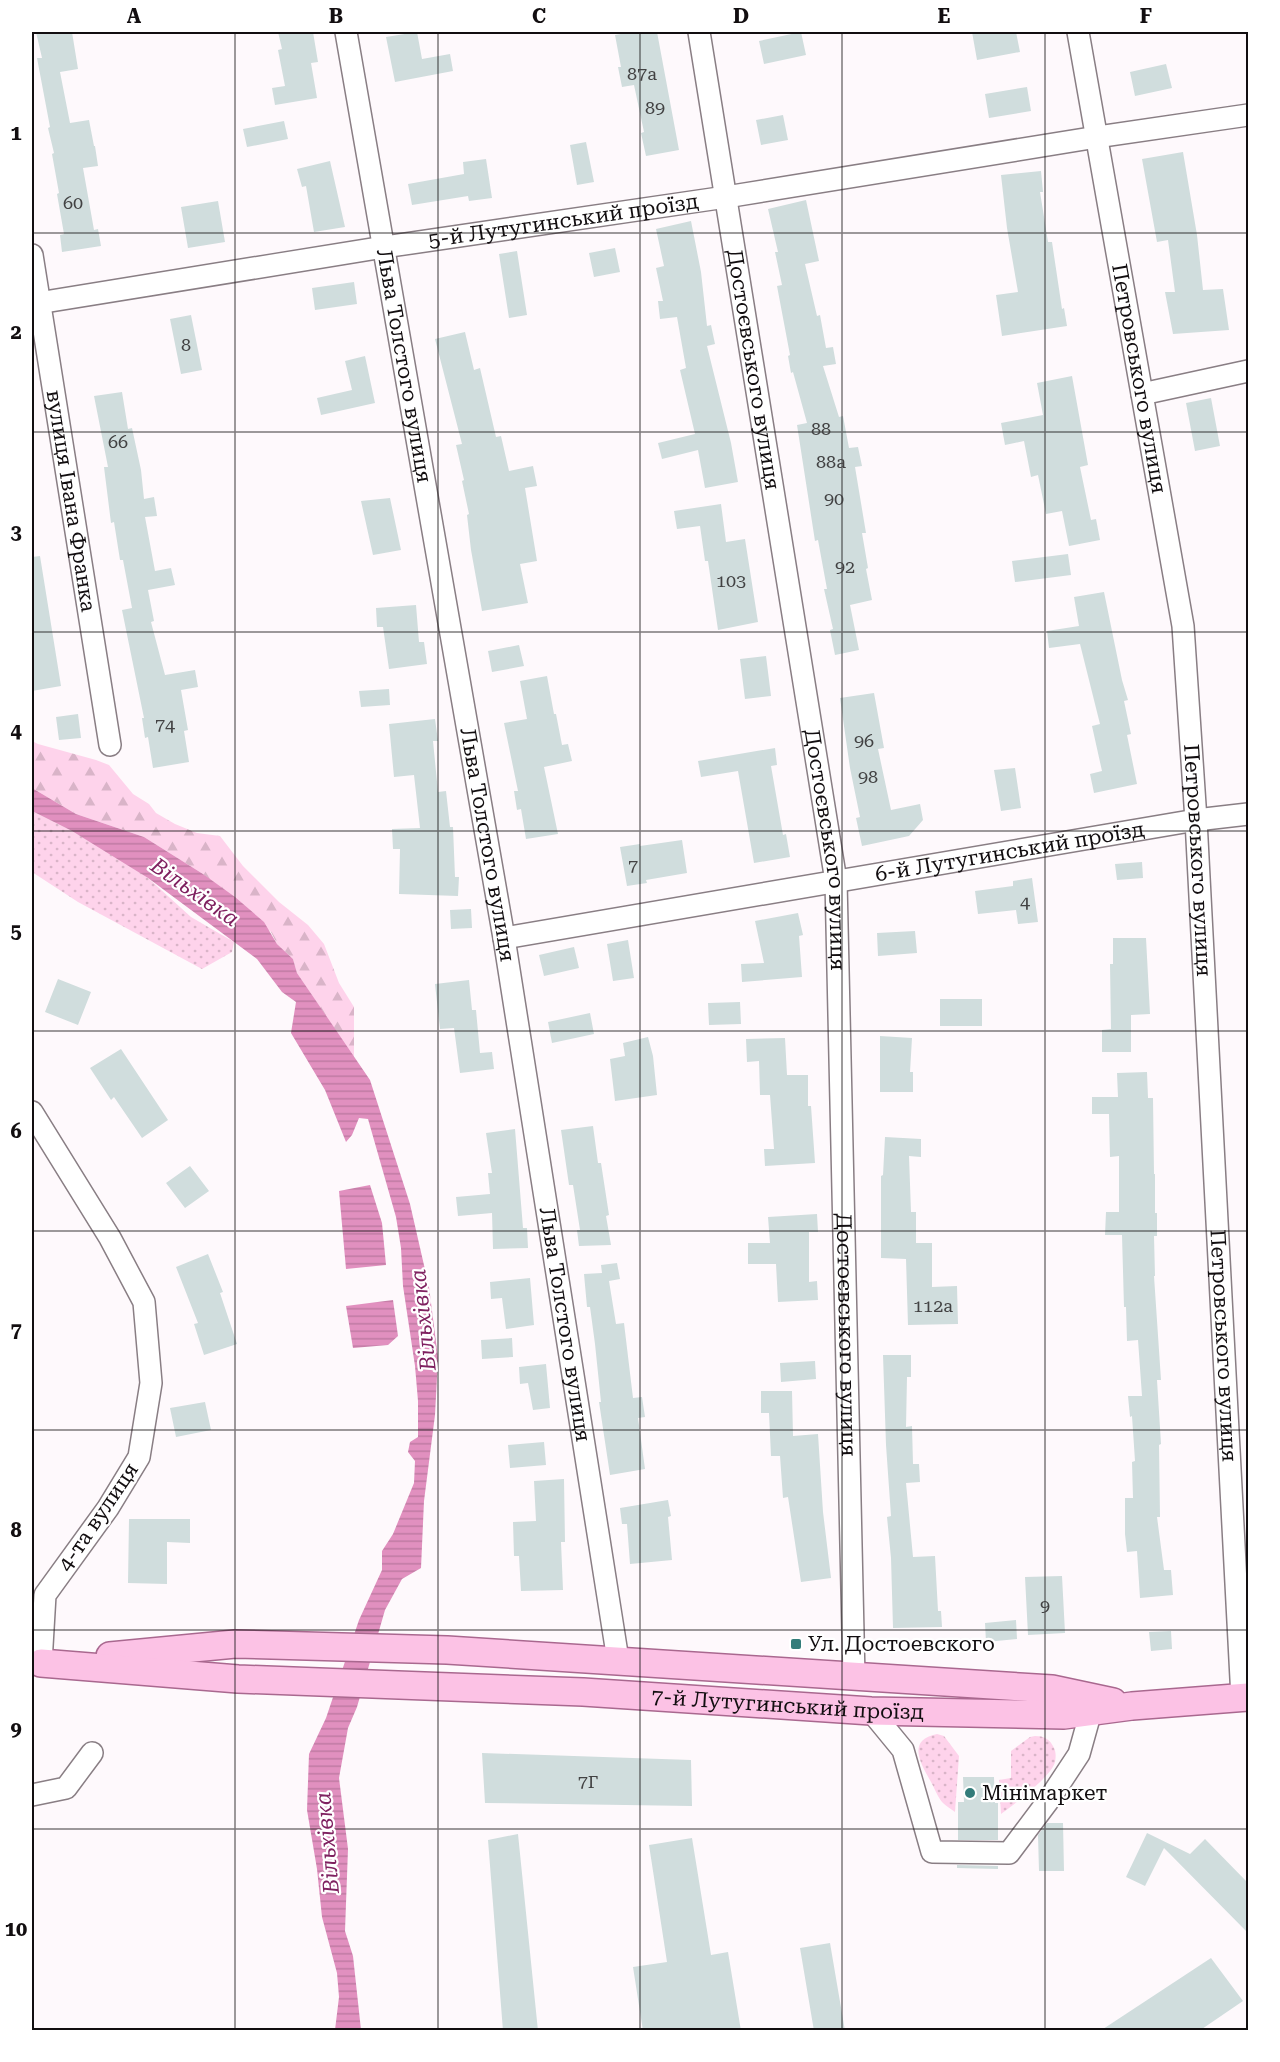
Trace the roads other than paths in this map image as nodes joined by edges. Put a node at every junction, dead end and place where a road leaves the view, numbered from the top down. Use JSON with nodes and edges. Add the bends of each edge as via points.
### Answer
{"nodes":[{"id":1,"x":346,"y":32,"type":"edge"},
{"id":2,"x":699,"y":32,"type":"edge"},
{"id":3,"x":1078,"y":32,"type":"edge"},
{"id":4,"x":1248,"y":115,"type":"edge"},
{"id":5,"x":1097,"y":137,"type":"junction"},
{"id":6,"x":726,"y":197,"type":"junction"},
{"id":7,"x":384,"y":247,"type":"junction"},
{"id":8,"x":32,"y":255,"type":"edge"},
{"id":9,"x":35,"y":303,"type":"edge"},
{"id":10,"x":1248,"y":371,"type":"edge"},
{"id":11,"x":1142,"y":394,"type":"junction"},
{"id":12,"x":110,"y":746,"type":"dead end"},
{"id":13,"x":1248,"y":814,"type":"edge"},
{"id":14,"x":1196,"y":820,"type":"junction"},
{"id":15,"x":836,"y":881,"type":"junction"},
{"id":16,"x":504,"y":938,"type":"junction"},
{"id":17,"x":32,"y":1112,"type":"edge"},
{"id":18,"x":618,"y":1659,"type":"junction"},
{"id":19,"x":36,"y":1663,"type":"edge"},
{"id":20,"x":854,"y":1678,"type":"junction"},
{"id":21,"x":1245,"y":1697,"type":"edge"},
{"id":22,"x":1132,"y":1706,"type":"junction"},
{"id":23,"x":871,"y":1711,"type":"junction"},
{"id":24,"x":1091,"y":1711,"type":"junction"},
{"id":25,"x":92,"y":1753,"type":"dead end"},
{"id":26,"x":32,"y":1795,"type":"edge"}],
"edges":[{"from":1,"to":7,"type":"street","name":"Льва Толстого вулиця"},
{"from":2,"to":6,"type":"street","name":"Достоєвського вулиця"},
{"from":3,"to":5,"type":"street","name":"Петровського вулиця"},
{"from":4,"to":5,"type":"street","name":"5-й Лутугинський проїзд"},
{"from":5,"to":6,"type":"street","name":"5-й Лутугинський проїзд"},
{"from":5,"to":11,"type":"street","name":"Петровського вулиця"},
{"from":6,"to":7,"type":"street","name":"5-й Лутугинський проїзд"},
{"from":6,"to":15,"type":"street","name":"Достоєвського вулиця"},
{"from":7,"to":9,"type":"street","name":"5-й Лутугинський проїзд"},
{"from":7,"to":16,"type":"street","name":"Льва Толстого вулиця"},
{"from":8,"to":9,"type":"street","name":"вулиця Івана Франка"},
{"from":9,"to":12,"type":"street","name":"вулиця Івана Франка"},
{"from":10,"to":11,"type":"street"},
{"from":11,"to":14,"type":"street","name":"Петровського вулиця","via":[[1183,626]]},
{"from":13,"to":14,"type":"street","name":"6-й Лутугинський проїзд"},
{"from":14,"to":15,"type":"street","name":"6-й Лутугинський проїзд"},
{"from":14,"to":21,"type":"street","name":"Петровського вулиця"},
{"from":15,"to":16,"type":"street","name":"6-й Лутугинський проїзд"},
{"from":15,"to":20,"type":"street","name":"Достоєвського вулиця"},
{"from":16,"to":18,"type":"street","name":"Льва Толстого вулиця"},
{"from":17,"to":19,"type":"street","name":"4-та вулиця","via":[[110,1238],[144,1302],[151,1383],[139,1457],[108,1508],[45,1595]]},
{"from":18,"to":19,"type":"main road","name":"7-й Лутугинський проїзд","via":[[235,1644]]},
{"from":18,"to":20,"type":"main road","name":"7-й Лутугинський проїзд"},
{"from":19,"to":23,"type":"main road","name":"7-й Лутугинський проїзд","via":[[238,1679],[583,1692]]},
{"from":20,"to":22,"type":"main road","name":"7-й Лутугинський проїзд","via":[[1052,1689]]},
{"from":21,"to":22,"type":"main road","name":"7-й Лутугинський проїзд"},
{"from":22,"to":24,"type":"main road","name":"7-й Лутугинський проїзд"},
{"from":23,"to":24,"type":"main road","name":"7-й Лутугинський проїзд","via":[[1064,1715]]},
{"from":23,"to":24,"type":"street","via":[[903,1750],[932,1852],[1010,1853],[1079,1754]]},
{"from":25,"to":26,"type":"street","via":[[66,1788]]}]}
